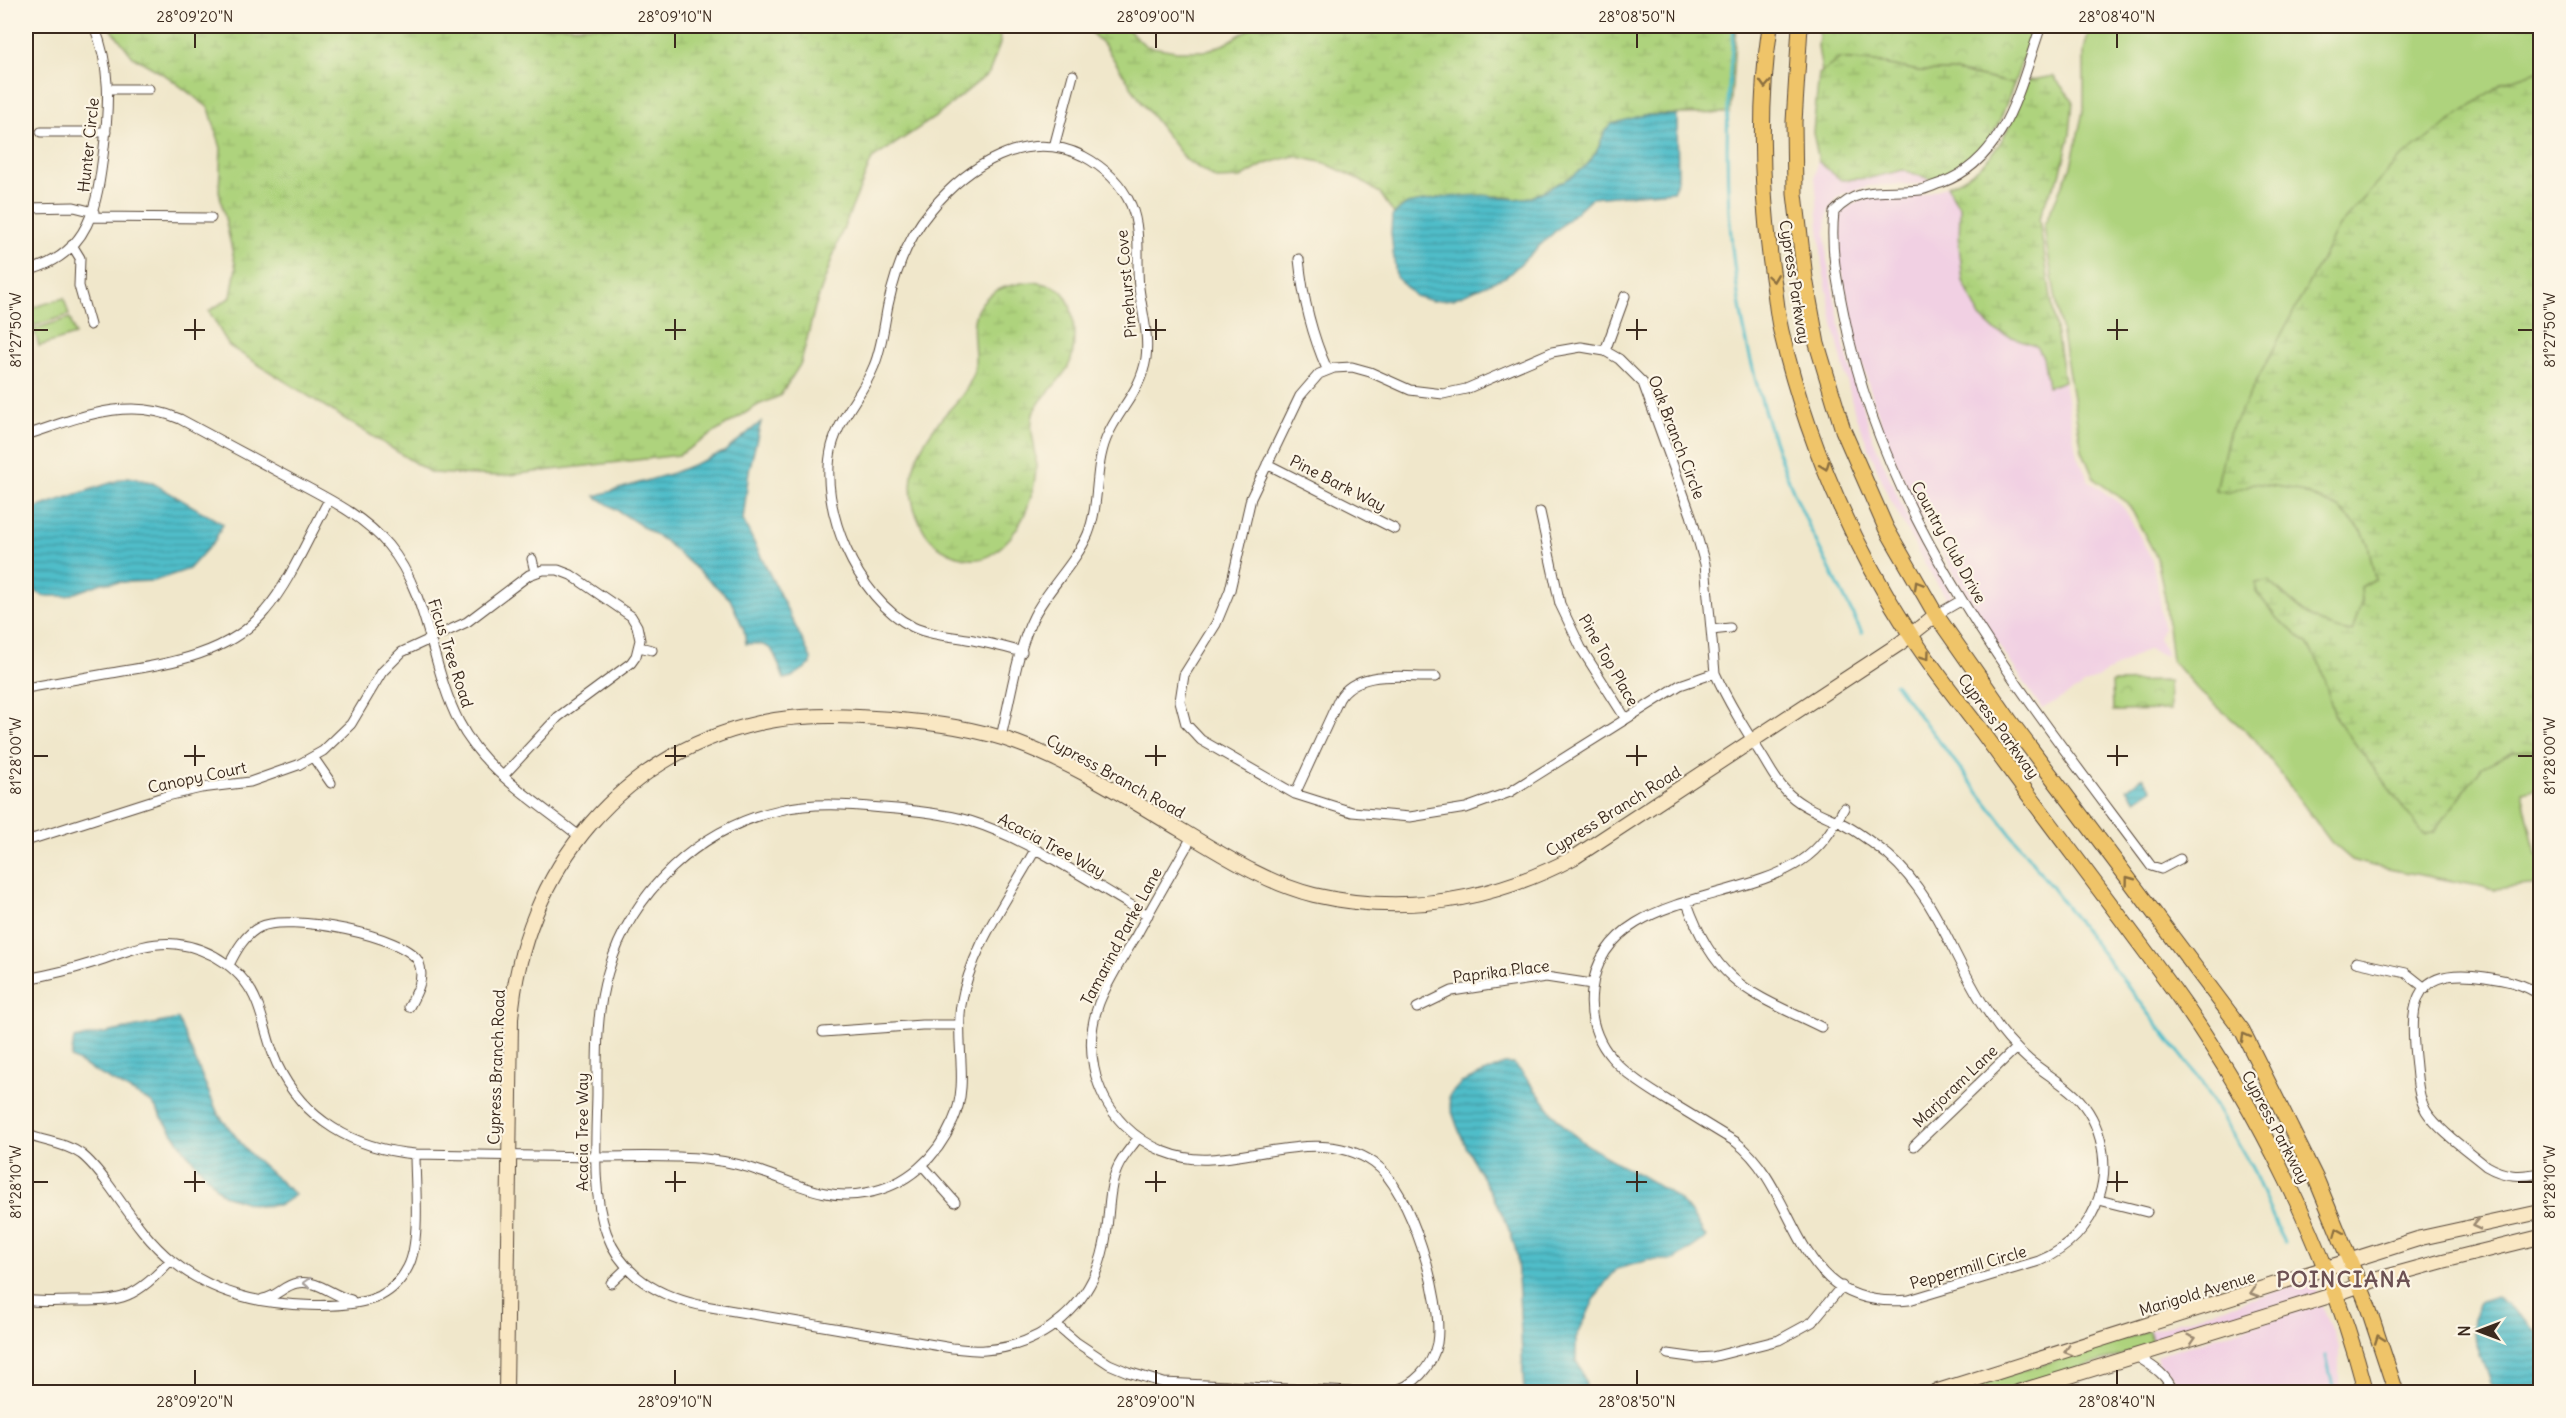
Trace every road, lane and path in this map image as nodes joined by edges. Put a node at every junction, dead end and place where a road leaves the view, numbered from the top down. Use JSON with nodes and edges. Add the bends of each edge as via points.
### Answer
{"nodes":[{"id":1,"x":94,"y":26,"type":"edge"},
{"id":2,"x":1770,"y":26,"type":"edge"},
{"id":3,"x":1800,"y":26,"type":"edge"},
{"id":4,"x":2041,"y":26,"type":"edge"},
{"id":5,"x":1073,"y":75,"type":"dead end"},
{"id":6,"x":109,"y":89,"type":"junction"},
{"id":7,"x":149,"y":89,"type":"dead end"},
{"id":8,"x":41,"y":132,"type":"dead end"},
{"id":9,"x":106,"y":132,"type":"junction"},
{"id":10,"x":1054,"y":147,"type":"junction"},
{"id":11,"x":26,"y":208,"type":"edge"},
{"id":12,"x":92,"y":214,"type":"junction"},
{"id":13,"x":211,"y":218,"type":"dead end"},
{"id":14,"x":72,"y":245,"type":"junction"},
{"id":15,"x":1299,"y":259,"type":"dead end"},
{"id":16,"x":26,"y":271,"type":"edge"},
{"id":17,"x":1625,"y":296,"type":"dead end"},
{"id":18,"x":90,"y":325,"type":"dead end"},
{"id":19,"x":1605,"y":351,"type":"junction"},
{"id":20,"x":1327,"y":369,"type":"junction"},
{"id":21,"x":26,"y":435,"type":"edge"},
{"id":22,"x":1267,"y":464,"type":"junction"},
{"id":23,"x":329,"y":500,"type":"junction"},
{"id":24,"x":1540,"y":512,"type":"dead end"},
{"id":25,"x":1395,"y":529,"type":"dead end"},
{"id":26,"x":532,"y":559,"type":"dead end"},
{"id":27,"x":535,"y":572,"type":"junction"},
{"id":28,"x":1962,"y":600,"type":"junction"},
{"id":29,"x":1936,"y":615,"type":"junction"},
{"id":30,"x":1730,"y":628,"type":"dead end"},
{"id":31,"x":1711,"y":630,"type":"junction"},
{"id":32,"x":1911,"y":636,"type":"junction"},
{"id":33,"x":430,"y":639,"type":"junction"},
{"id":34,"x":639,"y":647,"type":"junction"},
{"id":35,"x":652,"y":650,"type":"dead end"},
{"id":36,"x":1022,"y":652,"type":"junction"},
{"id":37,"x":1715,"y":673,"type":"junction"},
{"id":38,"x":1436,"y":677,"type":"dead end"},
{"id":39,"x":26,"y":688,"type":"edge"},
{"id":40,"x":1626,"y":719,"type":"junction"},
{"id":41,"x":1001,"y":737,"type":"junction"},
{"id":42,"x":1753,"y":741,"type":"junction"},
{"id":43,"x":313,"y":757,"type":"junction"},
{"id":44,"x":503,"y":776,"type":"junction"},
{"id":45,"x":331,"y":783,"type":"dead end"},
{"id":46,"x":1295,"y":794,"type":"junction"},
{"id":47,"x":1844,"y":808,"type":"dead end"},
{"id":48,"x":1837,"y":821,"type":"junction"},
{"id":49,"x":579,"y":836,"type":"junction"},
{"id":50,"x":1192,"y":837,"type":"junction"},
{"id":51,"x":26,"y":841,"type":"edge"},
{"id":52,"x":1035,"y":850,"type":"junction"},
{"id":53,"x":2180,"y":859,"type":"dead end"},
{"id":54,"x":1687,"y":903,"type":"junction"},
{"id":55,"x":1148,"y":915,"type":"junction"},
{"id":56,"x":2356,"y":962,"type":"dead end"},
{"id":57,"x":229,"y":965,"type":"junction"},
{"id":58,"x":26,"y":979,"type":"edge"},
{"id":59,"x":1592,"y":984,"type":"junction"},
{"id":60,"x":2425,"y":988,"type":"junction"},
{"id":61,"x":2541,"y":995,"type":"edge"},
{"id":62,"x":409,"y":1007,"type":"dead end"},
{"id":63,"x":1417,"y":1008,"type":"dead end"},
{"id":64,"x":960,"y":1025,"type":"junction"},
{"id":65,"x":1821,"y":1027,"type":"dead end"},
{"id":66,"x":823,"y":1032,"type":"dead end"},
{"id":67,"x":2016,"y":1048,"type":"junction"},
{"id":68,"x":26,"y":1134,"type":"edge"},
{"id":69,"x":1138,"y":1138,"type":"junction"},
{"id":70,"x":1914,"y":1146,"type":"dead end"},
{"id":71,"x":415,"y":1154,"type":"junction"},
{"id":72,"x":510,"y":1155,"type":"junction"},
{"id":73,"x":596,"y":1157,"type":"junction"},
{"id":74,"x":923,"y":1166,"type":"junction"},
{"id":75,"x":2541,"y":1173,"type":"edge"},
{"id":76,"x":2099,"y":1200,"type":"junction"},
{"id":77,"x":955,"y":1202,"type":"dead end"},
{"id":78,"x":2147,"y":1212,"type":"dead end"},
{"id":79,"x":2541,"y":1212,"type":"edge"},
{"id":80,"x":2541,"y":1237,"type":"edge"},
{"id":81,"x":171,"y":1260,"type":"junction"},
{"id":82,"x":2350,"y":1261,"type":"junction"},
{"id":83,"x":628,"y":1267,"type":"junction"},
{"id":84,"x":2327,"y":1269,"type":"junction"},
{"id":85,"x":611,"y":1283,"type":"dead end"},
{"id":86,"x":2360,"y":1286,"type":"junction"},
{"id":87,"x":1842,"y":1287,"type":"junction"},
{"id":88,"x":2336,"y":1294,"type":"junction"},
{"id":89,"x":255,"y":1299,"type":"junction"},
{"id":90,"x":26,"y":1300,"type":"edge"},
{"id":91,"x":359,"y":1301,"type":"junction"},
{"id":92,"x":1056,"y":1325,"type":"junction"},
{"id":93,"x":1668,"y":1354,"type":"dead end"},
{"id":94,"x":2136,"y":1356,"type":"junction"},
{"id":95,"x":506,"y":1392,"type":"edge"},
{"id":96,"x":1350,"y":1392,"type":"edge"},
{"id":97,"x":1390,"y":1392,"type":"edge"},
{"id":98,"x":1935,"y":1392,"type":"edge"},
{"id":99,"x":2018,"y":1392,"type":"edge"},
{"id":100,"x":2174,"y":1392,"type":"edge"},
{"id":101,"x":2366,"y":1392,"type":"edge"},
{"id":102,"x":2397,"y":1392,"type":"edge"}],
"edges":[{"from":1,"to":6,"type":"street","name":"Hunter Circle","via":[[105,55]]},
{"from":2,"to":32,"type":"main road","name":"Cypress Parkway","one_way":true,"via":[[1762,138],[1767,235],[1781,330],[1832,486],[1864,554]]},
{"from":29,"to":3,"type":"main road","name":"Cypress Parkway","one_way":true,"via":[[1886,528],[1843,430],[1817,344],[1795,194],[1794,122]]},
{"from":4,"to":28,"type":"street","name":"Country Club Drive","via":[[2005,126],[1990,150],[1962,175],[1921,190],[1869,191],[1844,202],[1834,212],[1833,259],[1851,349],[1879,437],[1911,512]]},
{"from":5,"to":10,"type":"street"},
{"from":6,"to":7,"type":"street"},
{"from":6,"to":9,"type":"street","name":"Hunter Circle"},
{"from":8,"to":9,"type":"street"},
{"from":9,"to":12,"type":"street","name":"Hunter Circle"},
{"from":10,"to":36,"type":"street","name":"Pinehurst Cove","via":[[1075,153],[1101,168],[1129,202],[1137,233],[1138,281],[1147,347],[1137,389],[1106,439],[1086,538],[1034,616]]},
{"from":10,"to":36,"type":"street","name":"Pinehurst Cove","via":[[1019,149],[991,159],[951,189],[923,219],[897,273],[874,366],[835,437],[828,479],[833,512],[844,542],[865,582],[886,608],[928,632]]},
{"from":11,"to":12,"type":"street","via":[[74,207]]},
{"from":12,"to":13,"type":"street"},
{"from":12,"to":14,"type":"street","name":"Hunter Circle"},
{"from":14,"to":16,"type":"street","name":"Hunter Circle","via":[[50,261]]},
{"from":14,"to":18,"type":"street","via":[[80,258],[79,286]]},
{"from":15,"to":20,"type":"street","via":[[1308,322]]},
{"from":17,"to":19,"type":"street"},
{"from":19,"to":20,"type":"street","name":"Oak Branch Circle","via":[[1581,347],[1561,350],[1466,389],[1443,394],[1410,390],[1361,369]]},
{"from":19,"to":31,"type":"street","name":"Oak Branch Circle","via":[[1634,372],[1646,392],[1705,564]]},
{"from":20,"to":22,"type":"street","via":[[1300,396]]},
{"from":21,"to":23,"type":"street","name":"Ficus Tree Road","via":[[100,411],[154,410],[180,419]]},
{"from":22,"to":25,"type":"street","name":"Pine Bark Way"},
{"from":22,"to":46,"type":"street","via":[[1248,507],[1228,596],[1211,634],[1184,675],[1180,701],[1186,724],[1200,740]]},
{"from":23,"to":33,"type":"street","name":"Ficus Tree Road","via":[[359,517],[393,552],[412,584]]},
{"from":23,"to":39,"type":"street","via":[[272,603],[238,635],[164,664]]},
{"from":24,"to":40,"type":"street","name":"Pine Top Place","via":[[1560,604],[1581,648]]},
{"from":26,"to":27,"type":"street"},
{"from":27,"to":33,"type":"street","name":"Canopy Court","via":[[466,622]]},
{"from":27,"to":34,"type":"street","via":[[564,572],[625,610],[637,626]]},
{"from":28,"to":29,"type":"street"},
{"from":28,"to":53,"type":"street","name":"Country Club Drive","via":[[2044,723],[2151,866],[2161,869]]},
{"from":29,"to":32,"type":"street","name":"Cypress Branch Road"},
{"from":82,"to":29,"type":"main road","name":"Cypress Parkway","one_way":true,"via":[[2312,1171],[2242,1030],[2010,721]]},
{"from":30,"to":31,"type":"street"},
{"from":31,"to":37,"type":"street","name":"Oak Branch Circle"},
{"from":32,"to":42,"type":"street","name":"Cypress Branch Road"},
{"from":32,"to":84,"type":"main road","name":"Cypress Parkway","one_way":true,"via":[[2173,989],[2264,1138]]},
{"from":33,"to":43,"type":"street","name":"Canopy Court","via":[[394,658],[351,724]]},
{"from":33,"to":44,"type":"street","name":"Ficus Tree Road","via":[[459,723],[484,758]]},
{"from":34,"to":35,"type":"street"},
{"from":34,"to":44,"type":"street","via":[[631,663],[558,717]]},
{"from":36,"to":41,"type":"street","name":"Pinehurst Cove"},
{"from":37,"to":40,"type":"street","via":[[1680,685]]},
{"from":37,"to":42,"type":"street","name":"Oak Branch Circle"},
{"from":38,"to":46,"type":"street","via":[[1371,678],[1349,687],[1339,699]]},
{"from":40,"to":46,"type":"street","via":[[1510,792],[1450,812],[1410,817],[1366,814]]},
{"from":41,"to":49,"type":"street","name":"Cypress Branch Road","via":[[954,726],[873,718],[804,717],[760,723],[699,743],[659,764],[623,790]]},
{"from":41,"to":50,"type":"street","name":"Cypress Branch Road","via":[[1057,759]]},
{"from":42,"to":48,"type":"street","name":"Peppermill Circle","via":[[1793,799]]},
{"from":42,"to":50,"type":"street","name":"Cypress Branch Road","via":[[1555,868],[1505,889],[1439,902],[1386,905],[1308,893],[1253,872]]},
{"from":43,"to":45,"type":"street"},
{"from":43,"to":51,"type":"street","name":"Canopy Court","via":[[250,782],[163,797]]},
{"from":44,"to":49,"type":"street","name":"Ficus Tree Road"},
{"from":47,"to":48,"type":"street","name":"Peppermill Circle"},
{"from":48,"to":54,"type":"street","name":"Peppermill Circle","via":[[1817,848],[1790,868]]},
{"from":48,"to":67,"type":"street","name":"Peppermill Circle","via":[[1888,855],[1917,886],[1982,1003]]},
{"from":49,"to":72,"type":"street","name":"Cypress Branch Road","via":[[538,903],[516,972],[511,1018]]},
{"from":50,"to":55,"type":"street","name":"Tamarind Parke Lane"},
{"from":52,"to":55,"type":"street","name":"Acacia Tree Way"},
{"from":52,"to":64,"type":"street","via":[[977,954],[966,984]]},
{"from":52,"to":73,"type":"street","name":"Acacia Tree Way","via":[[998,831],[949,816],[837,805],[765,814],[703,843],[669,871],[639,906],[608,969],[598,1031]]},
{"from":54,"to":59,"type":"street","name":"Peppermill Circle","via":[[1643,918],[1623,932],[1604,956]]},
{"from":54,"to":65,"type":"street","via":[[1702,941],[1728,975],[1756,995]]},
{"from":55,"to":69,"type":"street","name":"Tamarind Parke Lane","via":[[1100,1001],[1091,1035],[1092,1060],[1103,1095],[1112,1112]]},
{"from":56,"to":60,"type":"street","via":[[2406,973]]},
{"from":57,"to":58,"type":"street","via":[[195,948],[156,944]]},
{"from":57,"to":62,"type":"street","via":[[247,937],[267,924],[302,924],[357,933],[401,946],[416,958],[421,977]]},
{"from":57,"to":71,"type":"street","via":[[251,991],[277,1065],[307,1107],[326,1124],[359,1143],[384,1151]]},
{"from":59,"to":63,"type":"street","name":"Paprika Place","via":[[1546,977],[1452,991]]},
{"from":59,"to":87,"type":"street","name":"Peppermill Circle","via":[[1593,1023],[1614,1062],[1637,1082],[1751,1155],[1806,1252],[1822,1272]]},
{"from":60,"to":61,"type":"street","via":[[2440,977],[2461,973],[2522,984]]},
{"from":60,"to":75,"type":"street","via":[[2413,1016],[2417,1081],[2426,1111],[2496,1172],[2516,1176]]},
{"from":64,"to":66,"type":"street"},
{"from":64,"to":74,"type":"street","via":[[963,1079],[958,1106],[948,1132]]},
{"from":67,"to":70,"type":"street","name":"Marjoram Lane"},
{"from":67,"to":76,"type":"street","name":"Peppermill Circle","via":[[2071,1091],[2093,1120],[2103,1155]]},
{"from":68,"to":81,"type":"street","via":[[71,1148],[88,1160]]},
{"from":69,"to":92,"type":"street","name":"Acacia Tree Way","via":[[1113,1179],[1105,1245],[1096,1273],[1080,1301]]},
{"from":69,"to":97,"type":"street","name":"Tamarind Parke Lane","via":[[1169,1153],[1199,1159],[1331,1146],[1352,1151],[1380,1167],[1404,1203],[1421,1245],[1438,1332],[1435,1350],[1421,1374]]},
{"from":71,"to":72,"type":"street"},
{"from":71,"to":91,"type":"street","via":[[412,1258],[402,1278],[388,1292]]},
{"from":72,"to":73,"type":"street"},
{"from":72,"to":95,"type":"street","name":"Cypress Branch Road"},
{"from":73,"to":74,"type":"street","via":[[715,1160],[753,1169],[813,1192],[838,1195],[874,1192]]},
{"from":73,"to":83,"type":"street","name":"Acacia Tree Way","via":[[600,1215],[611,1243]]},
{"from":74,"to":77,"type":"street"},
{"from":76,"to":78,"type":"street"},
{"from":76,"to":87,"type":"street","name":"Peppermill Circle","via":[[2075,1238],[2039,1262],[1910,1300],[1880,1300]]},
{"from":79,"to":82,"type":"street","name":"Marigold Avenue","one_way":true,"via":[[2421,1238]]},
{"from":80,"to":86,"type":"street"},
{"from":81,"to":89,"type":"street","via":[[214,1286]]},
{"from":81,"to":90,"type":"street","via":[[139,1291],[115,1300]]},
{"from":82,"to":84,"type":"street","name":"Marigold Avenue"},
{"from":82,"to":86,"type":"main road","name":"Cypress Parkway"},
{"from":83,"to":85,"type":"street"},
{"from":83,"to":92,"type":"street","name":"Acacia Tree Way","via":[[659,1292],[686,1302],[952,1348],[985,1350],[1023,1342]]},
{"from":84,"to":88,"type":"main road","name":"Cypress Parkway"},
{"from":84,"to":98,"type":"street","name":"Marigold Avenue","one_way":true},
{"from":86,"to":88,"type":"street"},
{"from":102,"to":86,"type":"main road","name":"Cypress Parkway","one_way":true},
{"from":87,"to":93,"type":"street","via":[[1812,1322],[1779,1340],[1712,1357]]},
{"from":94,"to":88,"type":"street","one_way":true},
{"from":88,"to":101,"type":"main road","name":"Cypress Parkway"},
{"from":89,"to":91,"type":"street","via":[[291,1304]]},
{"from":91,"to":89,"type":"street","one_way":true,"via":[[340,1298],[317,1284],[304,1282],[289,1285],[269,1298]]},
{"from":92,"to":96,"type":"street","via":[[1109,1364],[1164,1383]]},
{"from":94,"to":99,"type":"street"},
{"from":94,"to":100,"type":"street","via":[[2162,1373]]}]}
